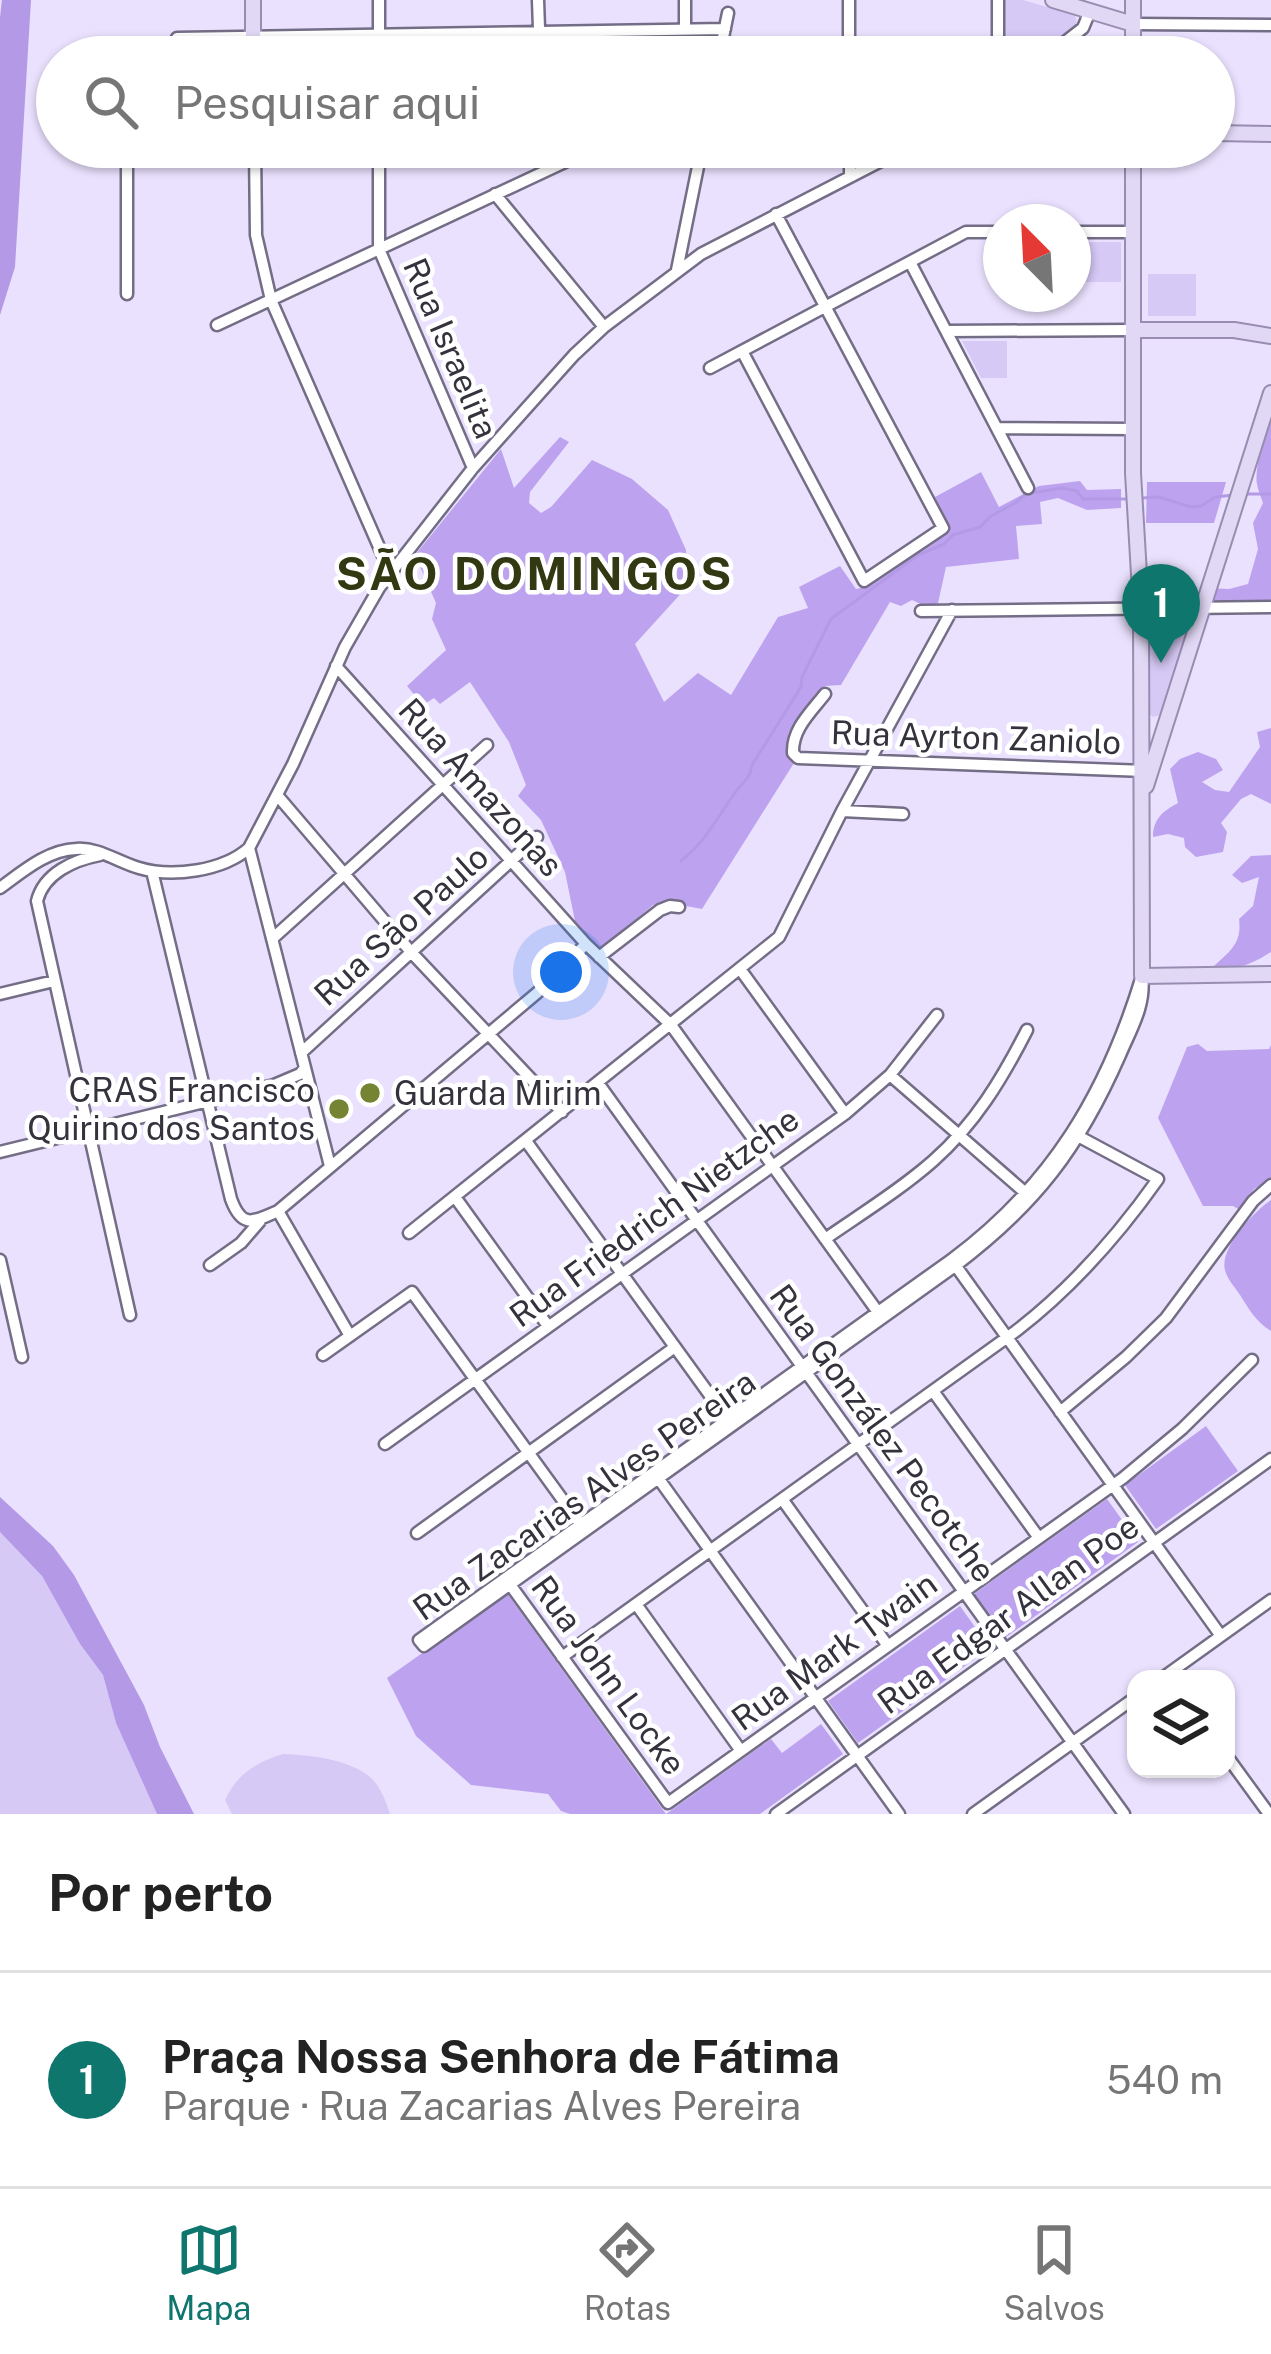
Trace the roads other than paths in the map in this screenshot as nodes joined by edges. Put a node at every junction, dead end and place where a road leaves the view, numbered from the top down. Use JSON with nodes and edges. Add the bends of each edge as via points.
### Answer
{"nodes":[{"id":1,"x":253,"y":0,"type":"edge"},
{"id":2,"x":380,"y":0,"type":"edge"},
{"id":3,"x":538,"y":0,"type":"edge"},
{"id":4,"x":685,"y":0,"type":"edge"},
{"id":5,"x":849,"y":0,"type":"edge"},
{"id":6,"x":998,"y":0,"type":"edge"},
{"id":7,"x":1053,"y":0,"type":"edge"},
{"id":8,"x":1133,"y":0,"type":"edge"},
{"id":9,"x":1090,"y":11,"type":"junction"},
{"id":10,"x":728,"y":14,"type":"dead end"},
{"id":11,"x":1133,"y":24,"type":"junction"},
{"id":12,"x":1271,"y":25,"type":"edge"},
{"id":13,"x":685,"y":29,"type":"junction"},
{"id":14,"x":724,"y":29,"type":"junction"},
{"id":15,"x":539,"y":32,"type":"junction"},
{"id":16,"x":380,"y":35,"type":"junction"},
{"id":17,"x":253,"y":36,"type":"edge"},
{"id":18,"x":316,"y":36,"type":"edge"},
{"id":19,"x":539,"y":36,"type":"edge"},
{"id":20,"x":723,"y":36,"type":"edge"},
{"id":21,"x":850,"y":36,"type":"edge"},
{"id":22,"x":998,"y":36,"type":"edge"},
{"id":23,"x":1073,"y":36,"type":"edge"},
{"id":24,"x":1133,"y":36,"type":"edge"},
{"id":25,"x":1235,"y":133,"type":"edge"},
{"id":26,"x":1271,"y":134,"type":"edge"},
{"id":27,"x":127,"y":168,"type":"edge"},
{"id":28,"x":254,"y":168,"type":"edge"},
{"id":29,"x":379,"y":168,"type":"edge"},
{"id":30,"x":551,"y":168,"type":"edge"},
{"id":31,"x":698,"y":168,"type":"edge"},
{"id":32,"x":850,"y":168,"type":"edge"},
{"id":33,"x":866,"y":168,"type":"edge"},
{"id":34,"x":1133,"y":168,"type":"edge"},
{"id":35,"x":850,"y":176,"type":"junction"},
{"id":36,"x":495,"y":194,"type":"junction"},
{"id":37,"x":776,"y":214,"type":"junction"},
{"id":38,"x":983,"y":232,"type":"edge"},
{"id":39,"x":1091,"y":232,"type":"edge"},
{"id":40,"x":1133,"y":232,"type":"junction"},
{"id":41,"x":379,"y":249,"type":"junction"},
{"id":42,"x":910,"y":262,"type":"junction"},
{"id":43,"x":677,"y":270,"type":"junction"},
{"id":44,"x":127,"y":293,"type":"dead end"},
{"id":45,"x":271,"y":300,"type":"junction"},
{"id":46,"x":826,"y":307,"type":"junction"},
{"id":47,"x":217,"y":325,"type":"dead end"},
{"id":48,"x":604,"y":327,"type":"junction"},
{"id":49,"x":1133,"y":330,"type":"junction"},
{"id":50,"x":946,"y":331,"type":"junction"},
{"id":51,"x":1271,"y":336,"type":"edge"},
{"id":52,"x":742,"y":351,"type":"junction"},
{"id":53,"x":710,"y":368,"type":"dead end"},
{"id":54,"x":1271,"y":393,"type":"edge"},
{"id":55,"x":997,"y":428,"type":"junction"},
{"id":56,"x":1133,"y":429,"type":"junction"},
{"id":57,"x":472,"y":468,"type":"junction"},
{"id":58,"x":1028,"y":488,"type":"dead end"},
{"id":59,"x":390,"y":572,"type":"junction"},
{"id":60,"x":1271,"y":607,"type":"edge"},
{"id":61,"x":1142,"y":608,"type":"junction"},
{"id":62,"x":1202,"y":608,"type":"junction"},
{"id":63,"x":952,"y":610,"type":"junction"},
{"id":64,"x":921,"y":611,"type":"dead end"},
{"id":65,"x":336,"y":666,"type":"junction"},
{"id":66,"x":825,"y":694,"type":"dead end"},
{"id":67,"x":1141,"y":706,"type":"junction"},
{"id":68,"x":1169,"y":713,"type":"junction"},
{"id":69,"x":1141,"y":730,"type":"junction"},
{"id":70,"x":1162,"y":734,"type":"junction"},
{"id":71,"x":487,"y":745,"type":"dead end"},
{"id":72,"x":870,"y":760,"type":"junction"},
{"id":73,"x":1146,"y":771,"type":"junction"},
{"id":74,"x":442,"y":785,"type":"junction"},
{"id":75,"x":277,"y":795,"type":"junction"},
{"id":76,"x":842,"y":812,"type":"junction"},
{"id":77,"x":903,"y":814,"type":"dead end"},
{"id":78,"x":537,"y":838,"type":"dead end"},
{"id":79,"x":249,"y":848,"type":"junction"},
{"id":80,"x":104,"y":854,"type":"junction"},
{"id":81,"x":511,"y":861,"type":"junction"},
{"id":82,"x":152,"y":871,"type":"junction"},
{"id":83,"x":344,"y":874,"type":"junction"},
{"id":84,"x":0,"y":888,"type":"edge"},
{"id":85,"x":679,"y":907,"type":"dead end"},
{"id":86,"x":272,"y":939,"type":"junction"},
{"id":87,"x":586,"y":944,"type":"junction"},
{"id":88,"x":411,"y":952,"type":"junction"},
{"id":89,"x":599,"y":957,"type":"junction"},
{"id":90,"x":740,"y":969,"type":"junction"},
{"id":91,"x":1271,"y":974,"type":"edge"},
{"id":92,"x":1142,"y":976,"type":"junction"},
{"id":93,"x":55,"y":981,"type":"junction"},
{"id":94,"x":0,"y":994,"type":"edge"},
{"id":95,"x":937,"y":1016,"type":"dead end"},
{"id":96,"x":671,"y":1025,"type":"junction"},
{"id":97,"x":1027,"y":1030,"type":"dead end"},
{"id":98,"x":488,"y":1034,"type":"junction"},
{"id":99,"x":301,"y":1053,"type":"junction"},
{"id":100,"x":304,"y":1068,"type":"junction"},
{"id":101,"x":890,"y":1076,"type":"junction"},
{"id":102,"x":598,"y":1083,"type":"junction"},
{"id":103,"x":207,"y":1101,"type":"junction"},
{"id":104,"x":562,"y":1112,"type":"junction"},
{"id":105,"x":845,"y":1114,"type":"junction"},
{"id":106,"x":88,"y":1130,"type":"junction"},
{"id":107,"x":959,"y":1135,"type":"junction"},
{"id":108,"x":1076,"y":1135,"type":"junction"},
{"id":109,"x":526,"y":1141,"type":"junction"},
{"id":110,"x":0,"y":1152,"type":"edge"},
{"id":111,"x":330,"y":1166,"type":"junction"},
{"id":112,"x":772,"y":1166,"type":"junction"},
{"id":113,"x":1267,"y":1188,"type":"edge"},
{"id":114,"x":1029,"y":1196,"type":"junction"},
{"id":115,"x":455,"y":1197,"type":"junction"},
{"id":116,"x":278,"y":1211,"type":"junction"},
{"id":117,"x":262,"y":1218,"type":"junction"},
{"id":118,"x":697,"y":1220,"type":"junction"},
{"id":119,"x":409,"y":1234,"type":"dead end"},
{"id":120,"x":825,"y":1239,"type":"junction"},
{"id":121,"x":0,"y":1260,"type":"edge"},
{"id":122,"x":953,"y":1263,"type":"junction"},
{"id":123,"x":210,"y":1265,"type":"dead end"},
{"id":124,"x":622,"y":1274,"type":"junction"},
{"id":125,"x":130,"y":1315,"type":"dead end"},
{"id":126,"x":880,"y":1315,"type":"junction"},
{"id":127,"x":548,"y":1326,"type":"junction"},
{"id":128,"x":350,"y":1336,"type":"junction"},
{"id":129,"x":1007,"y":1338,"type":"junction"},
{"id":130,"x":675,"y":1347,"type":"junction"},
{"id":131,"x":323,"y":1355,"type":"dead end"},
{"id":132,"x":22,"y":1357,"type":"dead end"},
{"id":133,"x":1252,"y":1360,"type":"dead end"},
{"id":134,"x":804,"y":1369,"type":"junction"},
{"id":135,"x":475,"y":1379,"type":"junction"},
{"id":136,"x":933,"y":1391,"type":"junction"},
{"id":137,"x":1060,"y":1412,"type":"junction"},
{"id":138,"x":730,"y":1422,"type":"junction"},
{"id":139,"x":385,"y":1444,"type":"dead end"},
{"id":140,"x":858,"y":1444,"type":"junction"},
{"id":141,"x":529,"y":1453,"type":"junction"},
{"id":142,"x":1271,"y":1459,"type":"edge"},
{"id":143,"x":656,"y":1475,"type":"junction"},
{"id":144,"x":1113,"y":1485,"type":"junction"},
{"id":145,"x":782,"y":1499,"type":"junction"},
{"id":146,"x":583,"y":1528,"type":"junction"},
{"id":147,"x":417,"y":1533,"type":"dead end"},
{"id":148,"x":1039,"y":1538,"type":"junction"},
{"id":149,"x":1154,"y":1543,"type":"junction"},
{"id":150,"x":710,"y":1551,"type":"junction"},
{"id":151,"x":508,"y":1581,"type":"junction"},
{"id":152,"x":964,"y":1592,"type":"junction"},
{"id":153,"x":1267,"y":1603,"type":"edge"},
{"id":154,"x":636,"y":1604,"type":"junction"},
{"id":155,"x":1271,"y":1618,"type":"edge"},
{"id":156,"x":1221,"y":1636,"type":"junction"},
{"id":157,"x":888,"y":1646,"type":"junction"},
{"id":158,"x":1005,"y":1649,"type":"junction"},
{"id":159,"x":562,"y":1657,"type":"junction"},
{"id":160,"x":1176,"y":1670,"type":"edge"},
{"id":161,"x":815,"y":1698,"type":"junction"},
{"id":162,"x":1127,"y":1703,"type":"edge"},
{"id":163,"x":1072,"y":1743,"type":"junction"},
{"id":164,"x":742,"y":1750,"type":"junction"},
{"id":165,"x":857,"y":1756,"type":"junction"},
{"id":166,"x":1235,"y":1767,"type":"edge"},
{"id":167,"x":668,"y":1803,"type":"joint"},
{"id":168,"x":976,"y":1813,"type":"edge"},
{"id":169,"x":776,"y":1814,"type":"edge"},
{"id":170,"x":898,"y":1814,"type":"edge"},
{"id":171,"x":1124,"y":1814,"type":"edge"},
{"id":172,"x":1269,"y":1814,"type":"edge"}],
"edges":[{"from":1,"to":17,"type":"main road"},
{"from":2,"to":16,"type":"street"},
{"from":3,"to":15,"type":"street"},
{"from":4,"to":13,"type":"street"},
{"from":5,"to":21,"type":"street"},
{"from":6,"to":22,"type":"street"},
{"from":7,"to":9,"type":"main road"},
{"from":8,"to":11,"type":"main road"},
{"from":9,"to":11,"type":"main road"},
{"from":9,"to":23,"type":"street"},
{"from":10,"to":14,"type":"street"},
{"from":11,"to":12,"type":"street"},
{"from":11,"to":24,"type":"main road"},
{"from":13,"to":14,"type":"street"},
{"from":13,"to":15,"type":"street"},
{"from":14,"to":20,"type":"street"},
{"from":15,"to":16,"type":"street"},
{"from":15,"to":19,"type":"street"},
{"from":16,"to":18,"type":"street"},
{"from":25,"to":26,"type":"main road"},
{"from":27,"to":44,"type":"street"},
{"from":28,"to":45,"type":"street","via":[[256,235]]},
{"from":29,"to":41,"type":"street"},
{"from":30,"to":36,"type":"street"},
{"from":31,"to":43,"type":"street"},
{"from":32,"to":35,"type":"street"},
{"from":33,"to":35,"type":"street"},
{"from":34,"to":40,"type":"main road"},
{"from":35,"to":37,"type":"street"},
{"from":36,"to":41,"type":"street"},
{"from":36,"to":48,"type":"street"},
{"from":37,"to":43,"type":"street"},
{"from":37,"to":46,"type":"street"},
{"from":38,"to":42,"type":"street","via":[[966,232]]},
{"from":39,"to":40,"type":"street"},
{"from":40,"to":49,"type":"main road"},
{"from":41,"to":45,"type":"street"},
{"from":41,"to":57,"type":"street","name":"Rua Israelita"},
{"from":42,"to":46,"type":"street"},
{"from":42,"to":50,"type":"street"},
{"from":43,"to":48,"type":"street"},
{"from":45,"to":47,"type":"street"},
{"from":45,"to":59,"type":"street"},
{"from":46,"to":52,"type":"street"},
{"from":46,"to":52,"type":"street","via":[[943,528],[864,581]]},
{"from":48,"to":57,"type":"street"},
{"from":49,"to":50,"type":"street"},
{"from":49,"to":51,"type":"main road"},
{"from":49,"to":56,"type":"main road"},
{"from":50,"to":55,"type":"street"},
{"from":52,"to":53,"type":"street"},
{"from":54,"to":62,"type":"main road"},
{"from":55,"to":56,"type":"street"},
{"from":55,"to":58,"type":"street"},
{"from":56,"to":61,"type":"main road"},
{"from":57,"to":59,"type":"street"},
{"from":59,"to":65,"type":"street"},
{"from":60,"to":62,"type":"street"},
{"from":61,"to":62,"type":"street"},
{"from":61,"to":63,"type":"street"},
{"from":61,"to":67,"type":"main road"},
{"from":62,"to":68,"type":"main road"},
{"from":63,"to":64,"type":"street"},
{"from":63,"to":72,"type":"street"},
{"from":65,"to":74,"type":"street","name":"Rua Amazonas"},
{"from":65,"to":75,"type":"street"},
{"from":66,"to":72,"type":"street","name":"Rua Ayrton Zaniolo","via":[[793,740],[793,753]]},
{"from":67,"to":68,"type":"main road","via":[[1152,721]]},
{"from":67,"to":69,"type":"main road"},
{"from":68,"to":70,"type":"main road"},
{"from":69,"to":70,"type":"main road","via":[[1152,725]]},
{"from":69,"to":73,"type":"main road"},
{"from":70,"to":73,"type":"main road"},
{"from":71,"to":74,"type":"street"},
{"from":72,"to":73,"type":"street","name":"Rua Ayrton Zaniolo"},
{"from":72,"to":76,"type":"street"},
{"from":73,"to":92,"type":"main road","name":"Rua Zacarias Alves Pereira"},
{"from":74,"to":81,"type":"street","name":"Rua Amazonas"},
{"from":74,"to":83,"type":"street"},
{"from":75,"to":79,"type":"street"},
{"from":75,"to":83,"type":"street"},
{"from":76,"to":77,"type":"street"},
{"from":76,"to":90,"type":"street","via":[[775,941]]},
{"from":78,"to":81,"type":"street","name":"Rua São Paulo"},
{"from":79,"to":82,"type":"street","via":[[212,866]]},
{"from":79,"to":86,"type":"street"},
{"from":80,"to":82,"type":"street"},
{"from":80,"to":84,"type":"street","via":[[68,850]]},
{"from":80,"to":93,"type":"street","via":[[66,867],[37,896]]},
{"from":81,"to":87,"type":"street","name":"Rua Amazonas"},
{"from":81,"to":88,"type":"street","name":"Rua São Paulo"},
{"from":82,"to":103,"type":"street"},
{"from":83,"to":86,"type":"street"},
{"from":83,"to":88,"type":"street"},
{"from":85,"to":89,"type":"street","via":[[660,910]]},
{"from":86,"to":99,"type":"street"},
{"from":87,"to":89,"type":"street","name":"Rua Amazonas"},
{"from":87,"to":98,"type":"street"},
{"from":88,"to":98,"type":"street"},
{"from":88,"to":99,"type":"street","name":"Rua São Paulo"},
{"from":89,"to":96,"type":"street","name":"Rua Amazonas"},
{"from":90,"to":96,"type":"street"},
{"from":90,"to":105,"type":"street"},
{"from":91,"to":92,"type":"main road"},
{"from":92,"to":108,"type":"street","name":"Rua Zacarias Alves Pereira"},
{"from":93,"to":94,"type":"street"},
{"from":93,"to":106,"type":"street"},
{"from":95,"to":101,"type":"street","name":"Rua Friedrich Nietzche"},
{"from":96,"to":102,"type":"street"},
{"from":96,"to":112,"type":"street","name":"Rua Amazonas"},
{"from":97,"to":107,"type":"street"},
{"from":98,"to":104,"type":"street"},
{"from":98,"to":111,"type":"street"},
{"from":99,"to":100,"type":"street"},
{"from":100,"to":103,"type":"street","via":[[284,1082]]},
{"from":100,"to":111,"type":"street"},
{"from":101,"to":105,"type":"street","name":"Rua Friedrich Nietzche"},
{"from":101,"to":107,"type":"street"},
{"from":102,"to":104,"type":"street"},
{"from":102,"to":118,"type":"street","name":"Rua González Pecotche"},
{"from":103,"to":106,"type":"street"},
{"from":103,"to":117,"type":"street","via":[[231,1199],[240,1218]]},
{"from":104,"to":109,"type":"street"},
{"from":105,"to":112,"type":"street","name":"Rua Friedrich Nietzche"},
{"from":106,"to":110,"type":"street"},
{"from":106,"to":125,"type":"street"},
{"from":107,"to":114,"type":"street"},
{"from":107,"to":120,"type":"street"},
{"from":108,"to":114,"type":"street","name":"Rua Zacarias Alves Pereira"},
{"from":108,"to":129,"type":"street","via":[[1158,1179],[1096,1258]]},
{"from":109,"to":115,"type":"street"},
{"from":109,"to":124,"type":"street"},
{"from":111,"to":116,"type":"street"},
{"from":112,"to":118,"type":"street","name":"Rua Friedrich Nietzche"},
{"from":112,"to":120,"type":"street","name":"Rua Amazonas"},
{"from":113,"to":137,"type":"street","via":[[1166,1318]]},
{"from":114,"to":122,"type":"street","name":"Rua Zacarias Alves Pereira"},
{"from":115,"to":119,"type":"street"},
{"from":115,"to":127,"type":"street"},
{"from":116,"to":117,"type":"street"},
{"from":116,"to":128,"type":"street"},
{"from":117,"to":123,"type":"street"},
{"from":118,"to":124,"type":"street","name":"Rua Friedrich Nietzche"},
{"from":118,"to":134,"type":"street","name":"Rua González Pecotche"},
{"from":120,"to":126,"type":"street","name":"Rua Amazonas"},
{"from":121,"to":132,"type":"street"},
{"from":122,"to":126,"type":"street","name":"Rua Zacarias Alves Pereira"},
{"from":122,"to":129,"type":"street"},
{"from":124,"to":127,"type":"street","name":"Rua Friedrich Nietzche"},
{"from":124,"to":130,"type":"street"},
{"from":126,"to":134,"type":"street","name":"Rua Zacarias Alves Pereira"},
{"from":127,"to":135,"type":"street","name":"Rua Friedrich Nietzche"},
{"from":128,"to":131,"type":"street"},
{"from":128,"to":135,"type":"street","via":[[412,1292]]},
{"from":129,"to":136,"type":"street"},
{"from":129,"to":137,"type":"street"},
{"from":130,"to":138,"type":"street"},
{"from":130,"to":141,"type":"street"},
{"from":133,"to":144,"type":"street","name":"Rua Mark Twain"},
{"from":134,"to":138,"type":"street","name":"Rua Zacarias Alves Pereira"},
{"from":134,"to":140,"type":"street","name":"Rua González Pecotche"},
{"from":135,"to":139,"type":"street","name":"Rua Friedrich Nietzche"},
{"from":135,"to":141,"type":"street"},
{"from":136,"to":140,"type":"street"},
{"from":136,"to":148,"type":"street"},
{"from":137,"to":144,"type":"street"},
{"from":138,"to":143,"type":"street","name":"Rua Zacarias Alves Pereira"},
{"from":140,"to":145,"type":"street"},
{"from":140,"to":152,"type":"street","name":"Rua González Pecotche"},
{"from":141,"to":146,"type":"street"},
{"from":141,"to":147,"type":"street"},
{"from":142,"to":149,"type":"street","name":"Rua Edgar Allan Poe"},
{"from":143,"to":146,"type":"street","name":"Rua Zacarias Alves Pereira"},
{"from":143,"to":150,"type":"street"},
{"from":144,"to":148,"type":"street","name":"Rua Mark Twain"},
{"from":144,"to":149,"type":"street"},
{"from":145,"to":150,"type":"street"},
{"from":145,"to":157,"type":"street"},
{"from":146,"to":151,"type":"street","name":"Rua Zacarias Alves Pereira"},
{"from":148,"to":152,"type":"street","name":"Rua Mark Twain"},
{"from":149,"to":156,"type":"street"},
{"from":149,"to":158,"type":"street","name":"Rua Edgar Allan Poe"},
{"from":150,"to":154,"type":"street"},
{"from":150,"to":161,"type":"street"},
{"from":151,"to":151,"type":"street","name":"Rua Zacarias Alves Pereira","via":[[419,1640],[424,1646]]},
{"from":151,"to":159,"type":"street","name":"Rua John Locke"},
{"from":152,"to":157,"type":"street","name":"Rua Mark Twain"},
{"from":152,"to":158,"type":"street","name":"Rua González Pecotche"},
{"from":153,"to":155,"type":"street"},
{"from":153,"to":156,"type":"street"},
{"from":154,"to":159,"type":"street"},
{"from":154,"to":164,"type":"street"},
{"from":156,"to":160,"type":"street"},
{"from":157,"to":161,"type":"street","name":"Rua Mark Twain"},
{"from":158,"to":163,"type":"street","name":"Rua González Pecotche"},
{"from":158,"to":165,"type":"street","name":"Rua Edgar Allan Poe"},
{"from":159,"to":167,"type":"street","name":"Rua John Locke"},
{"from":161,"to":164,"type":"street","name":"Rua Mark Twain"},
{"from":161,"to":165,"type":"street"},
{"from":162,"to":163,"type":"street"},
{"from":163,"to":168,"type":"street"},
{"from":163,"to":171,"type":"street","name":"Rua González Pecotche"},
{"from":164,"to":167,"type":"street","name":"Rua Mark Twain"},
{"from":165,"to":169,"type":"street","name":"Rua Edgar Allan Poe"},
{"from":165,"to":170,"type":"street"},
{"from":166,"to":172,"type":"street"}]}
